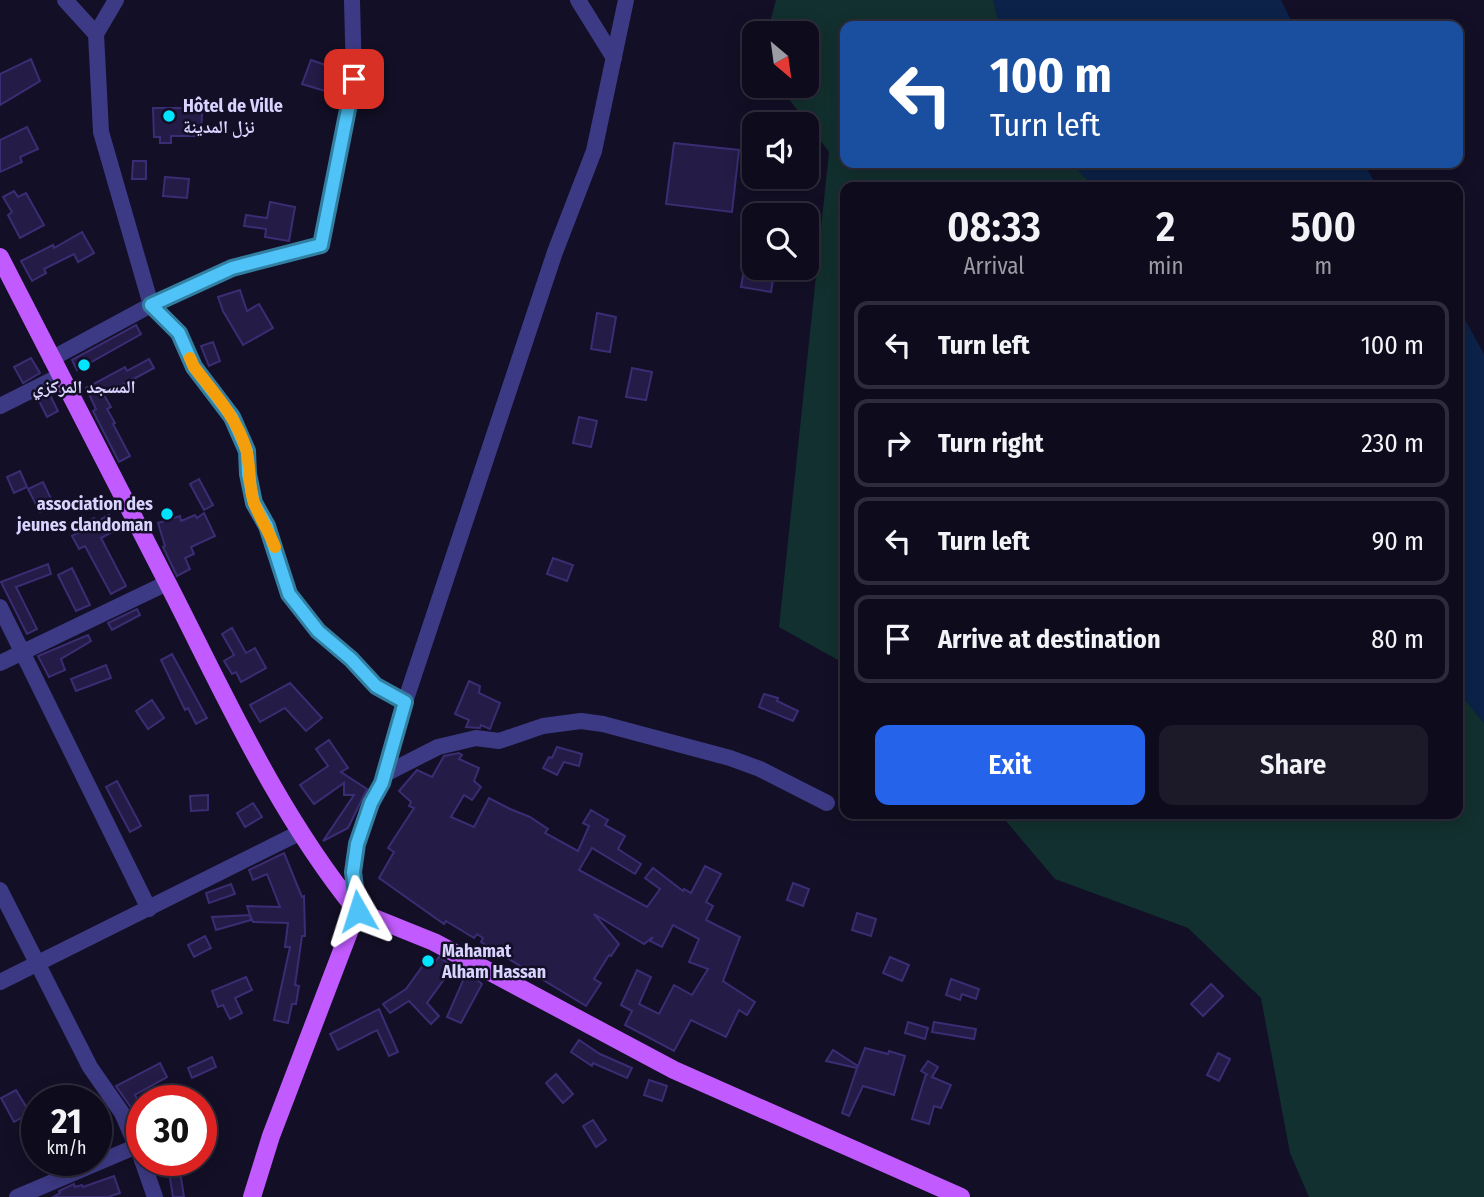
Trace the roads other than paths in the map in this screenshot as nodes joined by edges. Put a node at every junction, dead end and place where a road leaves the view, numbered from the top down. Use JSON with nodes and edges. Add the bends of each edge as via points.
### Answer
{"nodes":[{"id":1,"x":65,"y":0,"type":"edge"},
{"id":2,"x":116,"y":0,"type":"edge"},
{"id":3,"x":352,"y":0,"type":"edge"},
{"id":4,"x":578,"y":0,"type":"edge"},
{"id":5,"x":626,"y":0,"type":"edge"},
{"id":6,"x":96,"y":34,"type":"junction"},
{"id":7,"x":614,"y":58,"type":"junction"},
{"id":8,"x":0,"y":257,"type":"edge"},
{"id":9,"x":151,"y":305,"type":"junction"},
{"id":10,"x":51,"y":359,"type":"junction"},
{"id":11,"x":60,"y":376,"type":"junction"},
{"id":12,"x":0,"y":406,"type":"edge"},
{"id":13,"x":167,"y":583,"type":"junction"},
{"id":14,"x":0,"y":607,"type":"edge"},
{"id":15,"x":23,"y":652,"type":"junction"},
{"id":16,"x":0,"y":663,"type":"edge"},
{"id":17,"x":405,"y":702,"type":"junction"},
{"id":18,"x":385,"y":774,"type":"junction"},
{"id":19,"x":827,"y":803,"type":"dead end"},
{"id":20,"x":299,"y":833,"type":"junction"},
{"id":21,"x":0,"y":890,"type":"edge"},
{"id":22,"x":149,"y":909,"type":"junction"},
{"id":23,"x":358,"y":911,"type":"junction"},
{"id":24,"x":38,"y":964,"type":"junction"},
{"id":25,"x":0,"y":982,"type":"edge"},
{"id":26,"x":126,"y":1122,"type":"edge"},
{"id":27,"x":126,"y":1160,"type":"edge"},
{"id":28,"x":148,"y":1176,"type":"edge"},
{"id":29,"x":17,"y":1197,"type":"edge"},
{"id":30,"x":155,"y":1197,"type":"edge"},
{"id":31,"x":252,"y":1197,"type":"edge"},
{"id":32,"x":961,"y":1197,"type":"edge"}],
"edges":[{"from":1,"to":6,"type":"street"},
{"from":2,"to":6,"type":"street"},
{"from":3,"to":9,"type":"street","via":[[354,79],[321,245],[232,268]]},
{"from":4,"to":7,"type":"street"},
{"from":5,"to":7,"type":"street"},
{"from":6,"to":9,"type":"street","via":[[101,132]]},
{"from":7,"to":17,"type":"street","via":[[594,150],[555,252]]},
{"from":8,"to":10,"type":"main road"},
{"from":9,"to":10,"type":"street"},
{"from":9,"to":17,"type":"street","via":[[179,333],[194,367],[232,417],[247,451],[254,503],[267,526],[289,594],[318,631],[376,686]]},
{"from":10,"to":11,"type":"main road"},
{"from":11,"to":12,"type":"street"},
{"from":11,"to":13,"type":"main road"},
{"from":13,"to":15,"type":"street"},
{"from":13,"to":20,"type":"main road","via":[[230,712]]},
{"from":14,"to":15,"type":"street"},
{"from":15,"to":16,"type":"street"},
{"from":15,"to":22,"type":"street"},
{"from":17,"to":18,"type":"street"},
{"from":18,"to":19,"type":"street","via":[[438,747],[476,738],[499,741],[544,726],[581,721],[730,758]]},
{"from":18,"to":23,"type":"street","via":[[357,844],[353,872]]},
{"from":20,"to":22,"type":"street"},
{"from":20,"to":23,"type":"main road"},
{"from":21,"to":24,"type":"street"},
{"from":22,"to":24,"type":"street"},
{"from":23,"to":31,"type":"main road"},
{"from":23,"to":32,"type":"main road","via":[[434,942],[674,1070]]},
{"from":24,"to":25,"type":"street"},
{"from":24,"to":26,"type":"street","via":[[90,1067]]},
{"from":27,"to":29,"type":"street"},
{"from":28,"to":30,"type":"street"}]}
